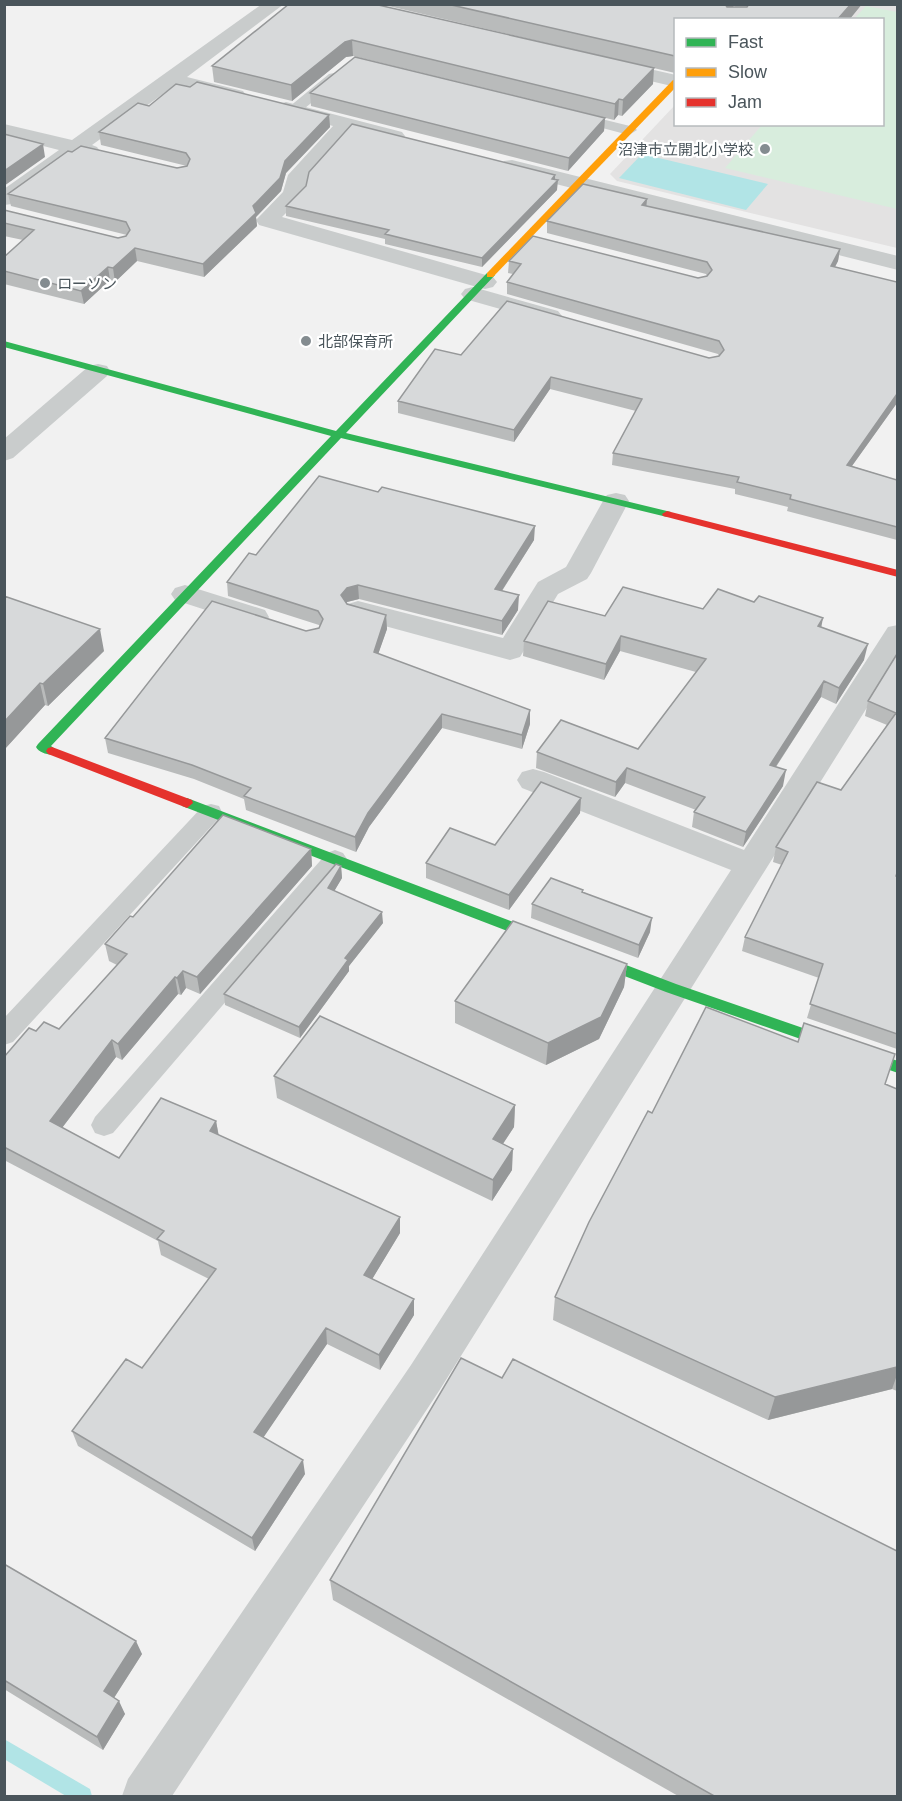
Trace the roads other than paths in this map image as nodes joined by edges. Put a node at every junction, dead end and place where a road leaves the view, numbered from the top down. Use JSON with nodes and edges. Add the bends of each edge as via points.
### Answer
{"nodes":[{"id":1,"x":275,"y":4,"type":"edge"},
{"id":2,"x":748,"y":4,"type":"edge"},
{"id":3,"x":736,"y":18,"type":"edge"},
{"id":4,"x":595,"y":63,"type":"edge"},
{"id":5,"x":344,"y":69,"type":"edge"},
{"id":6,"x":171,"y":79,"type":"junction"},
{"id":7,"x":674,"y":82,"type":"edge"},
{"id":8,"x":674,"y":83,"type":"edge"},
{"id":9,"x":294,"y":110,"type":"junction"},
{"id":10,"x":560,"y":113,"type":"edge"},
{"id":11,"x":347,"y":124,"type":"junction"},
{"id":12,"x":4,"y":130,"type":"edge"},
{"id":13,"x":629,"y":130,"type":"junction"},
{"id":14,"x":417,"y":141,"type":"edge"},
{"id":15,"x":76,"y":147,"type":"junction"},
{"id":16,"x":111,"y":156,"type":"edge"},
{"id":17,"x":498,"y":162,"type":"edge"},
{"id":18,"x":579,"y":182,"type":"junction"},
{"id":19,"x":8,"y":209,"type":"edge"},
{"id":20,"x":527,"y":237,"type":"junction"},
{"id":21,"x":550,"y":243,"type":"edge"},
{"id":22,"x":897,"y":263,"type":"edge"},
{"id":23,"x":479,"y":288,"type":"junction"},
{"id":24,"x":574,"y":323,"type":"edge"},
{"id":25,"x":4,"y":344,"type":"edge"},
{"id":26,"x":98,"y":370,"type":"junction"},
{"id":27,"x":337,"y":434,"type":"junction"},
{"id":28,"x":4,"y":453,"type":"edge"},
{"id":29,"x":616,"y":501,"type":"junction"},
{"id":30,"x":897,"y":574,"type":"edge"},
{"id":31,"x":185,"y":594,"type":"junction"},
{"id":32,"x":358,"y":610,"type":"edge"},
{"id":33,"x":285,"y":627,"type":"edge"},
{"id":34,"x":897,"y":634,"type":"edge"},
{"id":35,"x":533,"y":780,"type":"dead end"},
{"id":36,"x":211,"y":812,"type":"junction"},
{"id":37,"x":335,"y":859,"type":"junction"},
{"id":38,"x":750,"y":865,"type":"junction"},
{"id":39,"x":671,"y":988,"type":"junction"},
{"id":40,"x":4,"y":1035,"type":"edge"},
{"id":41,"x":897,"y":1066,"type":"edge"},
{"id":42,"x":104,"y":1125,"type":"dead end"},
{"id":43,"x":151,"y":1788,"type":"edge"}],
"edges":[{"from":1,"to":6,"type":"street"},
{"from":2,"to":3,"type":"street"},
{"from":4,"to":7,"type":"street"},
{"from":5,"to":9,"type":"lane"},
{"from":6,"to":9,"type":"street"},
{"from":6,"to":15,"type":"street"},
{"from":8,"to":13,"type":"street"},
{"from":9,"to":11,"type":"street"},
{"from":10,"to":13,"type":"lane"},
{"from":11,"to":14,"type":"street"},
{"from":11,"to":23,"type":"street","via":[[296,180],[294,194],[267,220]]},
{"from":12,"to":15,"type":"street"},
{"from":13,"to":18,"type":"street"},
{"from":15,"to":16,"type":"street"},
{"from":15,"to":19,"type":"street"},
{"from":17,"to":18,"type":"street"},
{"from":18,"to":20,"type":"street"},
{"from":18,"to":22,"type":"street"},
{"from":20,"to":21,"type":"street"},
{"from":20,"to":23,"type":"street"},
{"from":23,"to":24,"type":"street"},
{"from":23,"to":27,"type":"street"},
{"from":25,"to":26,"type":"street"},
{"from":26,"to":27,"type":"street"},
{"from":26,"to":28,"type":"street"},
{"from":27,"to":29,"type":"street"},
{"from":27,"to":31,"type":"street"},
{"from":29,"to":30,"type":"street"},
{"from":29,"to":32,"type":"street","via":[[577,573],[548,588],[510,650]]},
{"from":31,"to":33,"type":"street"},
{"from":31,"to":36,"type":"street","via":[[42,747]]},
{"from":34,"to":38,"type":"street"},
{"from":35,"to":38,"type":"street"},
{"from":36,"to":37,"type":"street"},
{"from":36,"to":40,"type":"lane"},
{"from":37,"to":39,"type":"street"},
{"from":37,"to":42,"type":"lane"},
{"from":38,"to":39,"type":"street"},
{"from":39,"to":41,"type":"street"},
{"from":39,"to":43,"type":"street","via":[[425,1378]]}]}
